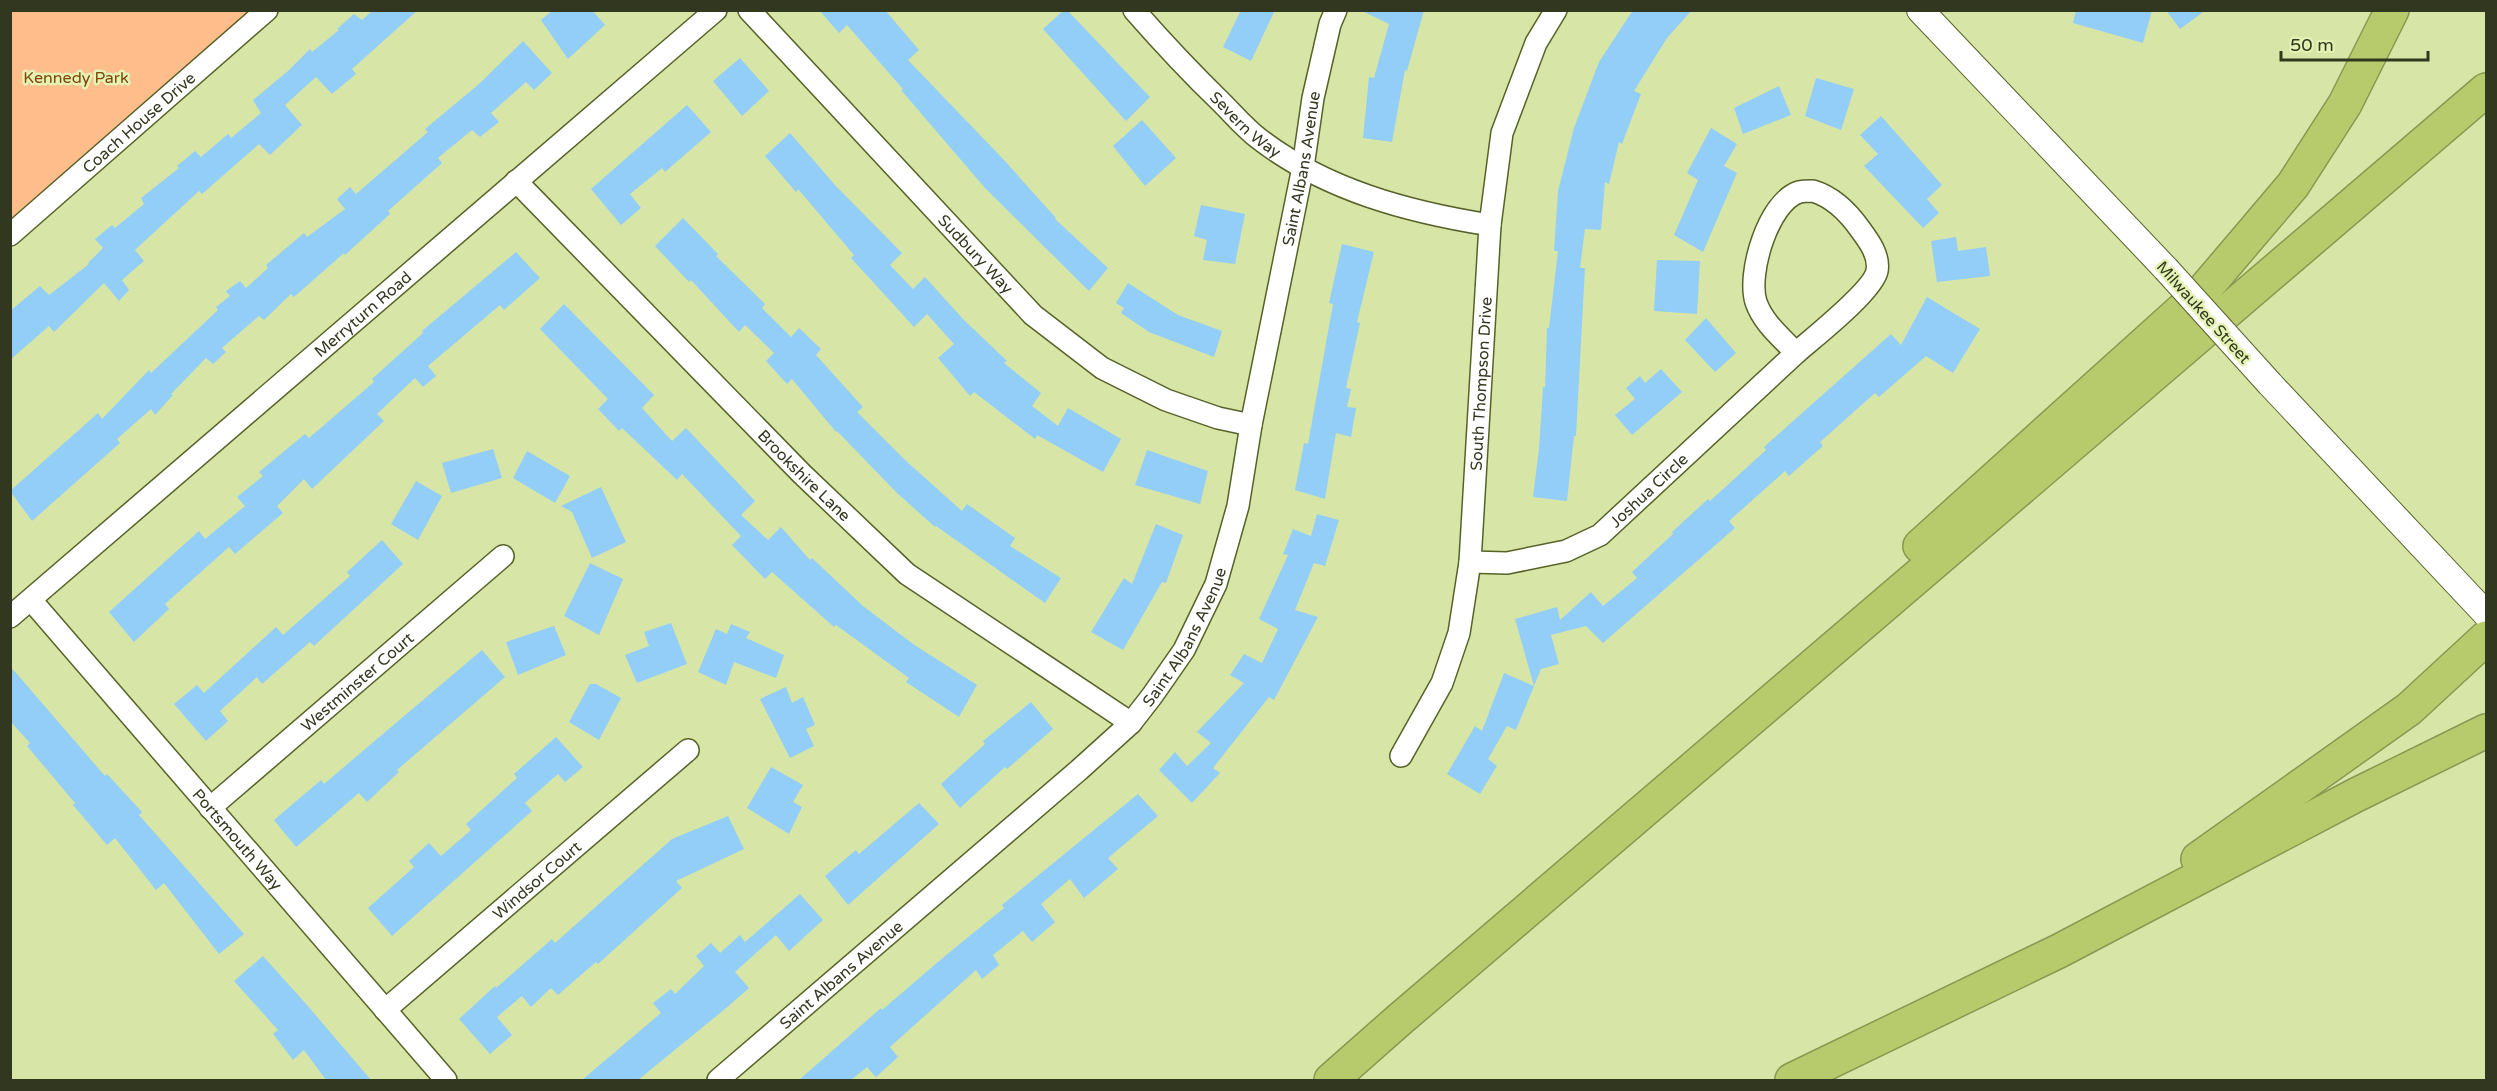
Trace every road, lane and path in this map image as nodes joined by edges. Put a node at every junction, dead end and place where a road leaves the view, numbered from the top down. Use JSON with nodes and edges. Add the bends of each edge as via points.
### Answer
{"nodes":[{"id":1,"x":267,"y":10,"type":"edge"},
{"id":2,"x":716,"y":10,"type":"edge"},
{"id":3,"x":749,"y":10,"type":"edge"},
{"id":4,"x":1134,"y":10,"type":"edge"},
{"id":5,"x":1336,"y":10,"type":"edge"},
{"id":6,"x":1556,"y":10,"type":"edge"},
{"id":7,"x":1920,"y":10,"type":"edge"},
{"id":8,"x":2392,"y":10,"type":"edge"},
{"id":9,"x":2487,"y":90,"type":"edge"},
{"id":10,"x":1303,"y":167,"type":"junction"},
{"id":11,"x":516,"y":181,"type":"junction"},
{"id":12,"x":1490,"y":225,"type":"junction"},
{"id":13,"x":10,"y":235,"type":"edge"},
{"id":14,"x":1796,"y":353,"type":"junction"},
{"id":15,"x":1251,"y":425,"type":"junction"},
{"id":16,"x":502,"y":556,"type":"dead end"},
{"id":17,"x":1470,"y":562,"type":"junction"},
{"id":18,"x":31,"y":600,"type":"junction"},
{"id":19,"x":2487,"y":614,"type":"edge"},
{"id":20,"x":10,"y":617,"type":"edge"},
{"id":21,"x":2487,"y":638,"type":"edge"},
{"id":22,"x":1131,"y":723,"type":"junction"},
{"id":23,"x":2487,"y":731,"type":"edge"},
{"id":24,"x":687,"y":750,"type":"dead end"},
{"id":25,"x":1401,"y":756,"type":"dead end"},
{"id":26,"x":210,"y":808,"type":"junction"},
{"id":27,"x":2099,"y":930,"type":"junction"},
{"id":28,"x":385,"y":1010,"type":"junction"},
{"id":29,"x":1399,"y":1020,"type":"junction"},
{"id":30,"x":446,"y":1080,"type":"edge"},
{"id":31,"x":718,"y":1080,"type":"edge"},
{"id":32,"x":1331,"y":1080,"type":"edge"},
{"id":33,"x":1792,"y":1080,"type":"edge"}],
"edges":[{"from":1,"to":13,"type":"street","name":"Coach House Drive"},
{"from":2,"to":11,"type":"street","name":"Merryturn Road"},
{"from":3,"to":15,"type":"street","name":"Sudbury Way","via":[[1033,315],[1102,368],[1123,379],[1166,400]]},
{"from":4,"to":10,"type":"street","name":"Severn Way","via":[[1257,138]]},
{"from":5,"to":10,"type":"street","name":"Saint Albans Avenue","via":[[1312,98]]},
{"from":6,"to":12,"type":"street","name":"South Thompson Drive","via":[[1536,43],[1502,133]]},
{"from":7,"to":19,"type":"street","name":"Milwaukee Street","bridge":true},
{"from":8,"to":29,"type":"highway","via":[[2345,104],[2293,185],[2203,291]]},
{"from":9,"to":29,"type":"highway"},
{"from":10,"to":12,"type":"street","name":"Severn Way","via":[[1370,198],[1436,216]]},
{"from":10,"to":15,"type":"street","name":"Saint Albans Avenue"},
{"from":11,"to":18,"type":"street","name":"Merryturn Road"},
{"from":11,"to":22,"type":"street","name":"Brookshire Lane","via":[[802,474],[907,574]]},
{"from":12,"to":17,"type":"street","name":"South Thompson Drive"},
{"from":14,"to":14,"type":"street","name":"Joshua Circle","via":[[1867,288],[1877,270],[1871,245],[1857,225],[1836,203],[1813,191],[1800,192],[1780,207],[1766,232],[1753,273],[1752,290],[1757,305]]},
{"from":14,"to":17,"type":"street","name":"Joshua Circle","via":[[1600,535],[1566,551],[1507,563]]},
{"from":15,"to":22,"type":"street","name":"Saint Albans Avenue","via":[[1238,506],[1216,584],[1184,650]]},
{"from":16,"to":26,"type":"street","name":"Westminster Court"},
{"from":17,"to":25,"type":"street","name":"South Thompson Drive","via":[[1459,633],[1442,683]]},
{"from":18,"to":20,"type":"street","name":"Merryturn Road"},
{"from":18,"to":26,"type":"street","name":"Portsmouth Way"},
{"from":21,"to":27,"type":"highway","via":[[2409,709]]},
{"from":22,"to":31,"type":"street","name":"Saint Albans Avenue"},
{"from":23,"to":27,"type":"highway"},
{"from":24,"to":28,"type":"street","name":"Windsor Court"},
{"from":26,"to":28,"type":"street","name":"Portsmouth Way"},
{"from":27,"to":33,"type":"highway"},
{"from":28,"to":30,"type":"street","name":"Portsmouth Way"},
{"from":29,"to":32,"type":"highway"}]}
